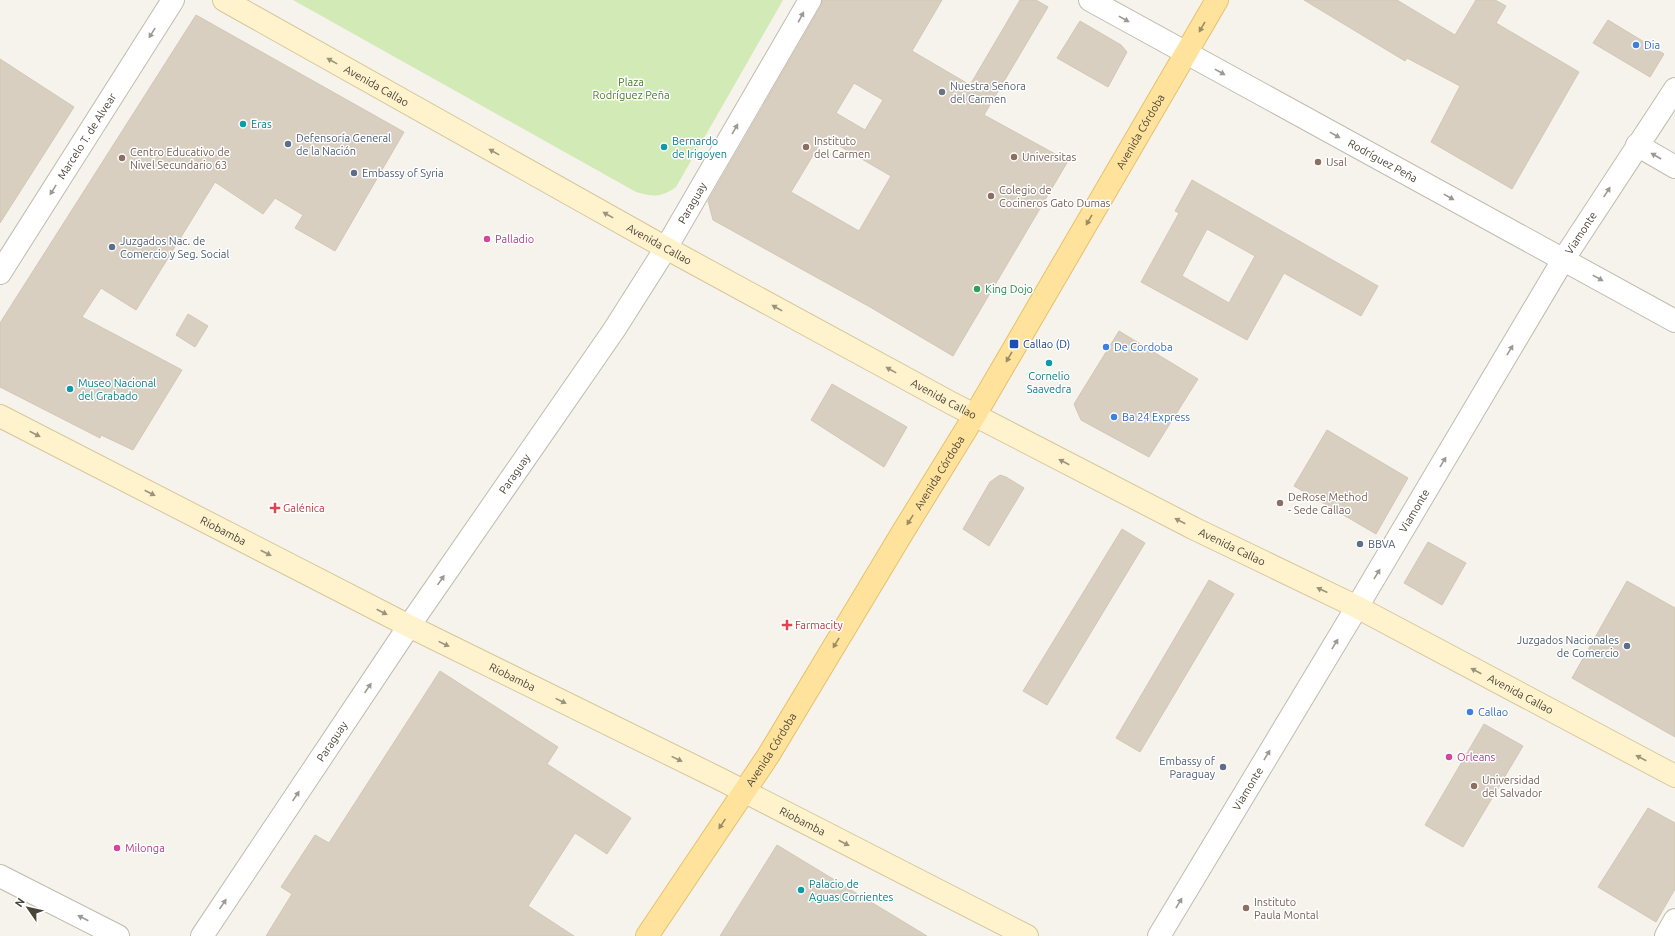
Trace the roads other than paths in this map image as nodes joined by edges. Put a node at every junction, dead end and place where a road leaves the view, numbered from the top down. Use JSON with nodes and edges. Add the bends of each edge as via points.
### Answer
{"nodes":[{"id":1,"x":173,"y":0,"type":"edge"},
{"id":2,"x":224,"y":0,"type":"edge"},
{"id":3,"x":810,"y":0,"type":"edge"},
{"id":4,"x":1090,"y":0,"type":"edge"},
{"id":5,"x":1217,"y":0,"type":"edge"},
{"id":6,"x":1186,"y":53,"type":"junction"},
{"id":7,"x":1675,"y":88,"type":"edge"},
{"id":8,"x":1637,"y":146,"type":"junction"},
{"id":9,"x":1675,"y":167,"type":"edge"},
{"id":10,"x":666,"y":248,"type":"junction"},
{"id":11,"x":1563,"y":260,"type":"junction"},
{"id":12,"x":0,"y":273,"type":"edge"},
{"id":13,"x":1675,"y":320,"type":"edge"},
{"id":14,"x":975,"y":415,"type":"junction"},
{"id":15,"x":0,"y":416,"type":"edge"},
{"id":16,"x":1357,"y":607,"type":"junction"},
{"id":17,"x":410,"y":626,"type":"junction"},
{"id":18,"x":1675,"y":776,"type":"edge"},
{"id":19,"x":744,"y":792,"type":"junction"},
{"id":20,"x":0,"y":876,"type":"edge"},
{"id":21,"x":1675,"y":920,"type":"edge"},
{"id":22,"x":118,"y":936,"type":"edge"},
{"id":23,"x":202,"y":936,"type":"edge"},
{"id":24,"x":647,"y":936,"type":"edge"},
{"id":25,"x":1026,"y":936,"type":"edge"},
{"id":26,"x":1158,"y":936,"type":"edge"},
{"id":27,"x":1666,"y":936,"type":"edge"}],
"edges":[{"from":1,"to":12,"type":"street","name":"Marcelo T. de Alvear","one_way":true},
{"from":10,"to":2,"type":"main road","name":"Avenida Callao","one_way":true},
{"from":10,"to":3,"type":"street","name":"Paraguay","one_way":true},
{"from":4,"to":6,"type":"street","name":"Rodríguez Peña","one_way":true},
{"from":5,"to":6,"type":"main road","name":"Avenida Córdoba","one_way":true},
{"from":6,"to":11,"type":"street","name":"Rodríguez Peña","one_way":true},
{"from":6,"to":14,"type":"main road","name":"Avenida Córdoba","one_way":true},
{"from":7,"to":8,"type":"street","name":"Viamonte"},
{"from":9,"to":8,"type":"street","one_way":true},
{"from":11,"to":8,"type":"street","name":"Viamonte","one_way":true},
{"from":14,"to":10,"type":"main road","name":"Avenida Callao","one_way":true},
{"from":17,"to":10,"type":"street","name":"Paraguay","one_way":true,"via":[[614,330]]},
{"from":11,"to":13,"type":"street","name":"Rodríguez Peña","one_way":true},
{"from":16,"to":11,"type":"street","name":"Viamonte","one_way":true},
{"from":16,"to":14,"type":"main road","name":"Avenida Callao","one_way":true,"via":[[1193,528]]},
{"from":14,"to":19,"type":"main road","name":"Avenida Córdoba","one_way":true},
{"from":15,"to":17,"type":"main road","name":"Riobamba","one_way":true},
{"from":18,"to":16,"type":"main road","name":"Avenida Callao","one_way":true},
{"from":26,"to":16,"type":"street","name":"Viamonte","one_way":true},
{"from":17,"to":19,"type":"main road","name":"Riobamba","one_way":true},
{"from":23,"to":17,"type":"street","name":"Paraguay","one_way":true},
{"from":19,"to":24,"type":"main road","name":"Avenida Córdoba","one_way":true},
{"from":19,"to":25,"type":"main road","name":"Riobamba","one_way":true},
{"from":22,"to":20,"type":"street","one_way":true},
{"from":21,"to":27,"type":"street"}]}
